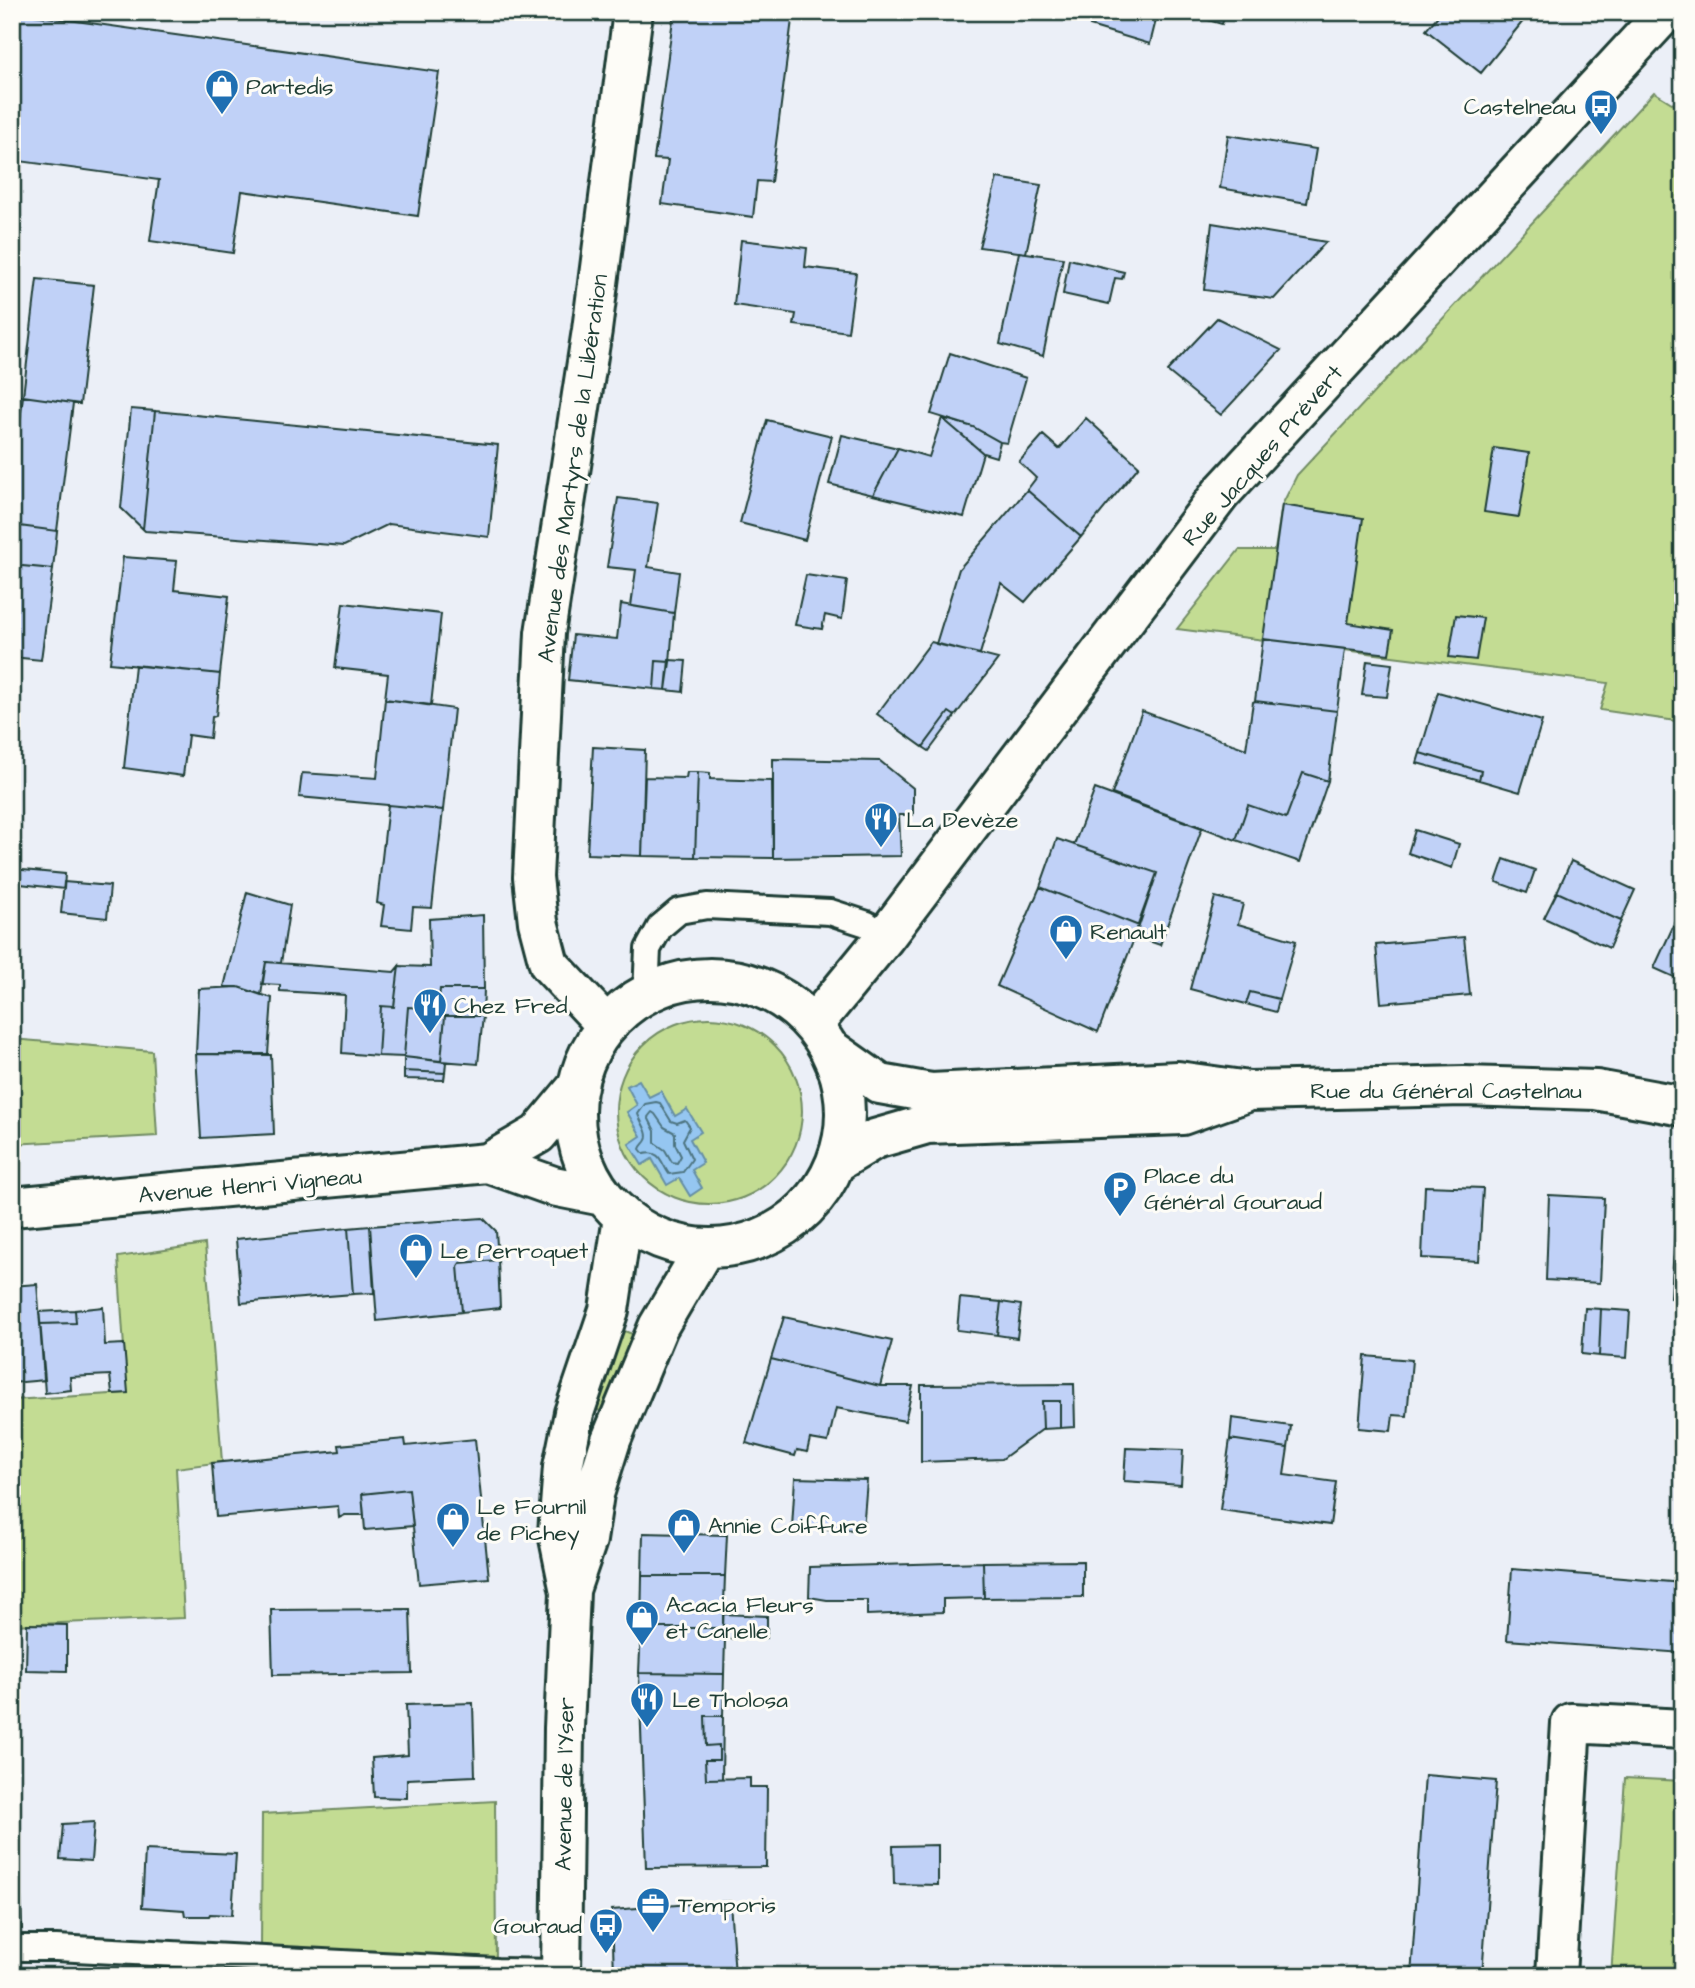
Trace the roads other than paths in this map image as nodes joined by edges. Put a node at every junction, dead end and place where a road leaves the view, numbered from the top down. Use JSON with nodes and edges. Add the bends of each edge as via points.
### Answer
{"nodes":[{"id":1,"x":632,"y":12,"type":"edge"},
{"id":2,"x":1666,"y":12,"type":"edge"},
{"id":3,"x":885,"y":937,"type":"junction"},
{"id":4,"x":646,"y":994,"type":"junction"},
{"id":5,"x":607,"y":1026,"type":"junction"},
{"id":6,"x":821,"y":1036,"type":"junction"},
{"id":7,"x":578,"y":1086,"type":"junction"},
{"id":8,"x":1136,"y":1100,"type":"junction"},
{"id":9,"x":1683,"y":1106,"type":"edge"},
{"id":10,"x":837,"y":1162,"type":"junction"},
{"id":11,"x":488,"y":1163,"type":"junction"},
{"id":12,"x":12,"y":1207,"type":"edge"},
{"id":13,"x":613,"y":1207,"type":"junction"},
{"id":14,"x":704,"y":1249,"type":"junction"},
{"id":15,"x":570,"y":1592,"type":"junction"},
{"id":16,"x":1683,"y":1729,"type":"edge"},
{"id":17,"x":12,"y":1948,"type":"edge"},
{"id":18,"x":561,"y":1974,"type":"edge"},
{"id":19,"x":1556,"y":1976,"type":"edge"}],
"edges":[{"from":1,"to":5,"type":"main road","name":"Avenue des Martyrs de la Libération","via":[[592,330],[545,634],[533,877],[549,964]]},
{"from":2,"to":3,"type":"main road","name":"Rue Jacques Prévert","via":[[1221,493]]},
{"from":3,"to":4,"type":"lane","via":[[867,924],[830,912],[707,906],[679,911],[660,927],[648,949]]},
{"from":3,"to":6,"type":"main road","name":"Rue Jacques Prévert"},
{"from":4,"to":5,"type":"main road"},
{"from":4,"to":6,"type":"main road","via":[[681,981],[717,977],[753,984],[786,1000]]},
{"from":5,"to":7,"type":"main road","via":[[589,1054]]},
{"from":6,"to":8,"type":"main road","name":"Rue du Général Castelnau","via":[[880,1084],[931,1093]]},
{"from":6,"to":10,"type":"main road","via":[[840,1074],[845,1101]]},
{"from":7,"to":11,"type":"main road","name":"Avenue Henri Vigneau","via":[[538,1134]]},
{"from":7,"to":13,"type":"main road","via":[[578,1144],[588,1171]]},
{"from":8,"to":9,"type":"main road","name":"Rue du Général Castelnau","via":[[1178,1081],[1249,1091],[1464,1086],[1596,1090]]},
{"from":8,"to":10,"type":"main road","name":"Rue du Général Castelnau","via":[[927,1124],[875,1139]]},
{"from":10,"to":14,"type":"main road","via":[[817,1197],[783,1227],[742,1245]]},
{"from":11,"to":12,"type":"main road","name":"Avenue Henri Vigneau"},
{"from":11,"to":13,"type":"main road","name":"Avenue Henri Vigneau"},
{"from":13,"to":14,"type":"main road","via":[[661,1240]]},
{"from":13,"to":15,"type":"main road","name":"Avenue de l'Yser","via":[[609,1310],[574,1413],[563,1467],[558,1534]]},
{"from":14,"to":15,"type":"main road","name":"Avenue de l'Yser","via":[[658,1327],[611,1440]]},
{"from":15,"to":18,"type":"main road","name":"Avenue de l'Yser"},
{"from":16,"to":19,"type":"main road","via":[[1571,1723]]},
{"from":17,"to":18,"type":"lane"}]}
